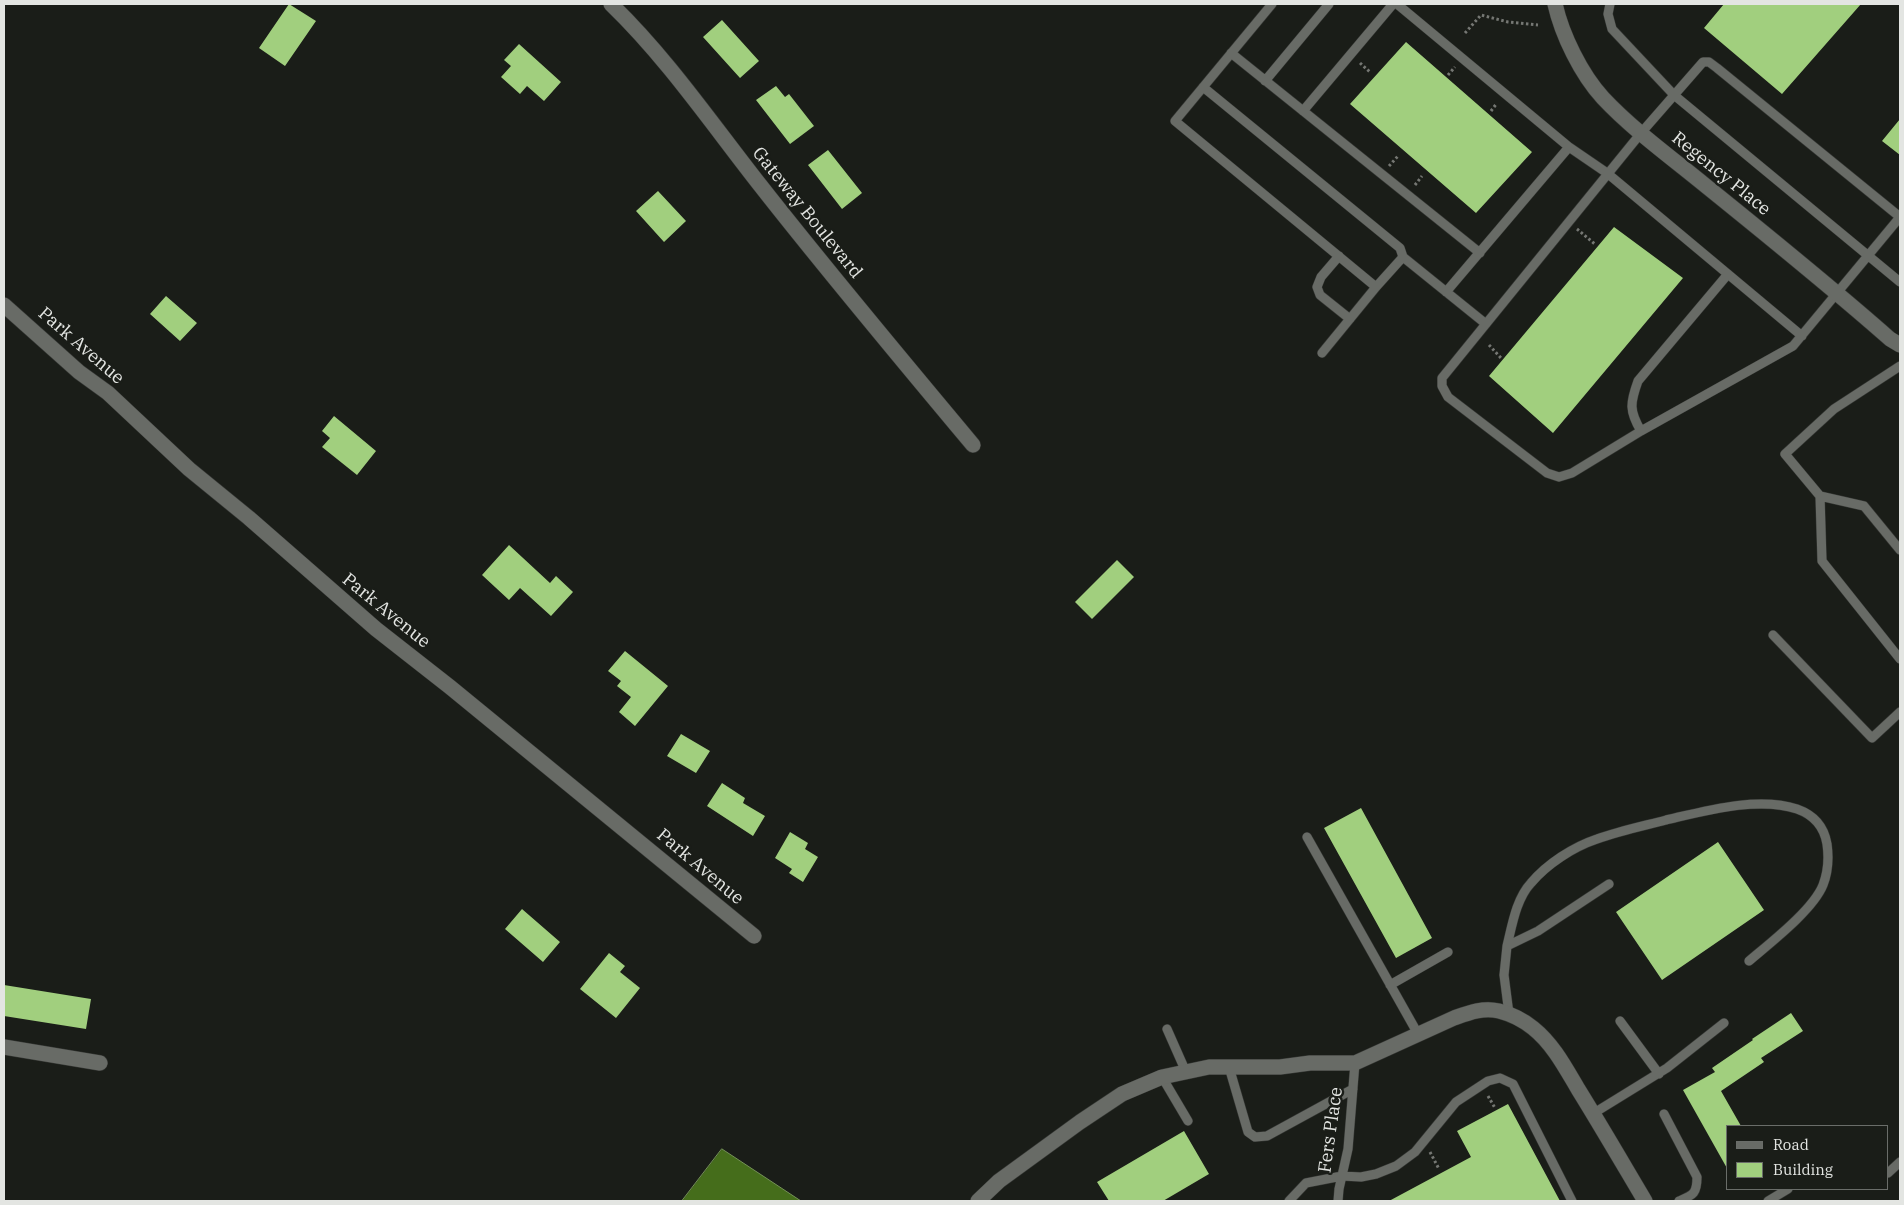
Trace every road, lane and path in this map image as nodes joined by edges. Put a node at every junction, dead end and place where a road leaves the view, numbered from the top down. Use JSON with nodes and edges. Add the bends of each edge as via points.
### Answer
{"nodes":[{"id":1,"x":611,"y":4,"type":"edge"},
{"id":2,"x":1272,"y":4,"type":"edge"},
{"id":3,"x":1329,"y":4,"type":"edge"},
{"id":4,"x":1393,"y":4,"type":"edge"},
{"id":5,"x":1397,"y":4,"type":"edge"},
{"id":6,"x":1555,"y":4,"type":"edge"},
{"id":7,"x":1610,"y":4,"type":"edge"},
{"id":8,"x":1538,"y":25,"type":"dead end"},
{"id":9,"x":1465,"y":33,"type":"dead end"},
{"id":10,"x":1231,"y":53,"type":"junction"},
{"id":11,"x":1360,"y":63,"type":"dead end"},
{"id":12,"x":1371,"y":73,"type":"dead end"},
{"id":13,"x":1265,"y":80,"type":"junction"},
{"id":14,"x":1203,"y":87,"type":"junction"},
{"id":15,"x":1674,"y":95,"type":"junction"},
{"id":16,"x":1303,"y":111,"type":"junction"},
{"id":17,"x":1641,"y":132,"type":"junction"},
{"id":18,"x":1569,"y":147,"type":"junction"},
{"id":19,"x":1607,"y":173,"type":"junction"},
{"id":20,"x":1900,"y":217,"type":"edge"},
{"id":21,"x":1568,"y":222,"type":"junction"},
{"id":22,"x":1596,"y":245,"type":"dead end"},
{"id":23,"x":1480,"y":253,"type":"junction"},
{"id":24,"x":1868,"y":255,"type":"junction"},
{"id":25,"x":1339,"y":256,"type":"junction"},
{"id":26,"x":1403,"y":256,"type":"junction"},
{"id":27,"x":1728,"y":274,"type":"junction"},
{"id":28,"x":1900,"y":282,"type":"edge"},
{"id":29,"x":1376,"y":287,"type":"junction"},
{"id":30,"x":1446,"y":292,"type":"junction"},
{"id":31,"x":1837,"y":292,"type":"junction"},
{"id":32,"x":4,"y":305,"type":"edge"},
{"id":33,"x":1350,"y":319,"type":"junction"},
{"id":34,"x":1486,"y":324,"type":"junction"},
{"id":35,"x":1802,"y":336,"type":"junction"},
{"id":36,"x":1489,"y":345,"type":"dead end"},
{"id":37,"x":1900,"y":345,"type":"edge"},
{"id":38,"x":1322,"y":353,"type":"dead end"},
{"id":39,"x":1501,"y":358,"type":"dead end"},
{"id":40,"x":1900,"y":366,"type":"edge"},
{"id":41,"x":1641,"y":431,"type":"junction"},
{"id":42,"x":973,"y":445,"type":"dead end"},
{"id":43,"x":1820,"y":496,"type":"junction"},
{"id":44,"x":1900,"y":550,"type":"edge"},
{"id":45,"x":1773,"y":635,"type":"dead end"},
{"id":46,"x":1900,"y":659,"type":"edge"},
{"id":47,"x":1900,"y":712,"type":"edge"},
{"id":48,"x":1307,"y":837,"type":"dead end"},
{"id":49,"x":1609,"y":884,"type":"dead end"},
{"id":50,"x":754,"y":936,"type":"dead end"},
{"id":51,"x":1506,"y":946,"type":"junction"},
{"id":52,"x":1448,"y":952,"type":"dead end"},
{"id":53,"x":1749,"y":961,"type":"dead end"},
{"id":54,"x":1390,"y":985,"type":"junction"},
{"id":55,"x":1509,"y":1014,"type":"junction"},
{"id":56,"x":1620,"y":1021,"type":"dead end"},
{"id":57,"x":1724,"y":1023,"type":"dead end"},
{"id":58,"x":1167,"y":1029,"type":"dead end"},
{"id":59,"x":1418,"y":1034,"type":"junction"},
{"id":60,"x":4,"y":1047,"type":"edge"},
{"id":61,"x":100,"y":1063,"type":"dead end"},
{"id":62,"x":1355,"y":1063,"type":"junction"},
{"id":63,"x":1229,"y":1067,"type":"junction"},
{"id":64,"x":1186,"y":1072,"type":"junction"},
{"id":65,"x":1659,"y":1074,"type":"junction"},
{"id":66,"x":1162,"y":1077,"type":"junction"},
{"id":67,"x":1353,"y":1089,"type":"junction"},
{"id":68,"x":1594,"y":1113,"type":"junction"},
{"id":69,"x":1664,"y":1114,"type":"dead end"},
{"id":70,"x":1188,"y":1121,"type":"dead end"},
{"id":71,"x":1900,"y":1162,"type":"edge"},
{"id":72,"x":1889,"y":1172,"type":"edge"},
{"id":73,"x":1342,"y":1176,"type":"junction"},
{"id":74,"x":1786,"y":1190,"type":"edge"},
{"id":75,"x":978,"y":1201,"type":"edge"},
{"id":76,"x":1289,"y":1201,"type":"edge"},
{"id":77,"x":1338,"y":1201,"type":"edge"},
{"id":78,"x":1572,"y":1201,"type":"edge"},
{"id":79,"x":1645,"y":1201,"type":"edge"},
{"id":80,"x":1679,"y":1201,"type":"edge"},
{"id":81,"x":1768,"y":1201,"type":"edge"}],
"edges":[{"from":1,"to":42,"type":"street","name":"Gateway Boulevard","via":[[654,49],[871,323]]},
{"from":2,"to":10,"type":"lane"},
{"from":3,"to":13,"type":"lane"},
{"from":4,"to":16,"type":"lane"},
{"from":5,"to":18,"type":"lane"},
{"from":6,"to":17,"type":"street","name":"Regency Place","via":[[1559,22],[1587,76],[1602,97]]},
{"from":7,"to":15,"type":"lane","via":[[1608,14],[1612,29]]},
{"from":8,"to":9,"type":"path","via":[[1481,15]]},
{"from":10,"to":13,"type":"lane"},
{"from":10,"to":14,"type":"lane"},
{"from":11,"to":12,"type":"path"},
{"from":13,"to":16,"type":"lane"},
{"from":14,"to":25,"type":"lane","via":[[1175,121]]},
{"from":14,"to":26,"type":"lane","via":[[1400,248]]},
{"from":15,"to":17,"type":"lane"},
{"from":15,"to":20,"type":"lane","via":[[1703,62],[1709,62]]},
{"from":15,"to":24,"type":"lane"},
{"from":16,"to":23,"type":"lane"},
{"from":17,"to":19,"type":"lane"},
{"from":17,"to":31,"type":"street","name":"Regency Place"},
{"from":18,"to":19,"type":"lane"},
{"from":18,"to":23,"type":"lane"},
{"from":19,"to":21,"type":"lane"},
{"from":19,"to":27,"type":"lane"},
{"from":20,"to":24,"type":"lane"},
{"from":21,"to":22,"type":"path"},
{"from":21,"to":34,"type":"lane"},
{"from":23,"to":30,"type":"lane"},
{"from":24,"to":28,"type":"lane"},
{"from":24,"to":31,"type":"lane"},
{"from":25,"to":29,"type":"lane"},
{"from":25,"to":33,"type":"lane","via":[[1321,277],[1317,287],[1320,295]]},
{"from":26,"to":29,"type":"lane"},
{"from":26,"to":30,"type":"lane"},
{"from":27,"to":35,"type":"lane"},
{"from":27,"to":41,"type":"lane","via":[[1638,381],[1632,398],[1633,417]]},
{"from":29,"to":33,"type":"lane"},
{"from":30,"to":34,"type":"lane"},
{"from":31,"to":35,"type":"lane"},
{"from":31,"to":37,"type":"street","name":"Regency Place"},
{"from":32,"to":50,"type":"street","name":"Park Avenue","via":[[376,629]]},
{"from":33,"to":38,"type":"lane"},
{"from":34,"to":41,"type":"lane","via":[[1442,378],[1442,386],[1448,396],[1547,473],[1559,477],[1572,473]]},
{"from":35,"to":41,"type":"lane","via":[[1793,346]]},
{"from":36,"to":39,"type":"path"},
{"from":40,"to":43,"type":"lane","via":[[1834,409],[1785,454]]},
{"from":43,"to":44,"type":"lane","via":[[1864,506]]},
{"from":43,"to":46,"type":"lane","via":[[1822,561]]},
{"from":45,"to":47,"type":"lane","via":[[1872,738]]},
{"from":48,"to":54,"type":"lane"},
{"from":49,"to":51,"type":"lane","via":[[1538,931]]},
{"from":51,"to":53,"type":"lane","via":[[1521,899],[1530,884],[1561,858],[1596,839],[1722,807],[1752,804],[1795,808],[1821,824],[1826,838],[1828,858],[1822,886],[1787,929]]},
{"from":51,"to":55,"type":"lane","via":[[1504,975]]},
{"from":52,"to":54,"type":"lane"},
{"from":54,"to":59,"type":"lane"},
{"from":55,"to":59,"type":"street","via":[[1498,1010],[1478,1010]]},
{"from":55,"to":68,"type":"street","via":[[1532,1027],[1555,1051]]},
{"from":56,"to":65,"type":"lane"},
{"from":57,"to":65,"type":"lane"},
{"from":58,"to":64,"type":"lane"},
{"from":59,"to":62,"type":"street"},
{"from":60,"to":61,"type":"street"},
{"from":62,"to":63,"type":"street"},
{"from":62,"to":67,"type":"lane","name":"Fers Place"},
{"from":63,"to":64,"type":"street"},
{"from":63,"to":67,"type":"lane","via":[[1248,1132],[1255,1137],[1266,1136]]},
{"from":64,"to":66,"type":"street"},
{"from":65,"to":68,"type":"lane"},
{"from":66,"to":70,"type":"lane"},
{"from":66,"to":75,"type":"street","via":[[1122,1094],[1080,1122],[999,1181]]},
{"from":67,"to":73,"type":"lane","name":"Fers Place","via":[[1348,1149]]},
{"from":68,"to":79,"type":"street"},
{"from":69,"to":80,"type":"lane","via":[[1697,1177],[1693,1195]]},
{"from":71,"to":72,"type":"lane"},
{"from":73,"to":76,"type":"lane","via":[[1306,1183]]},
{"from":73,"to":77,"type":"lane","name":"Fers Place"},
{"from":73,"to":78,"type":"lane","via":[[1361,1177],[1396,1166],[1415,1152],[1456,1102],[1488,1081],[1500,1078],[1513,1084]]},
{"from":74,"to":81,"type":"lane"}]}
